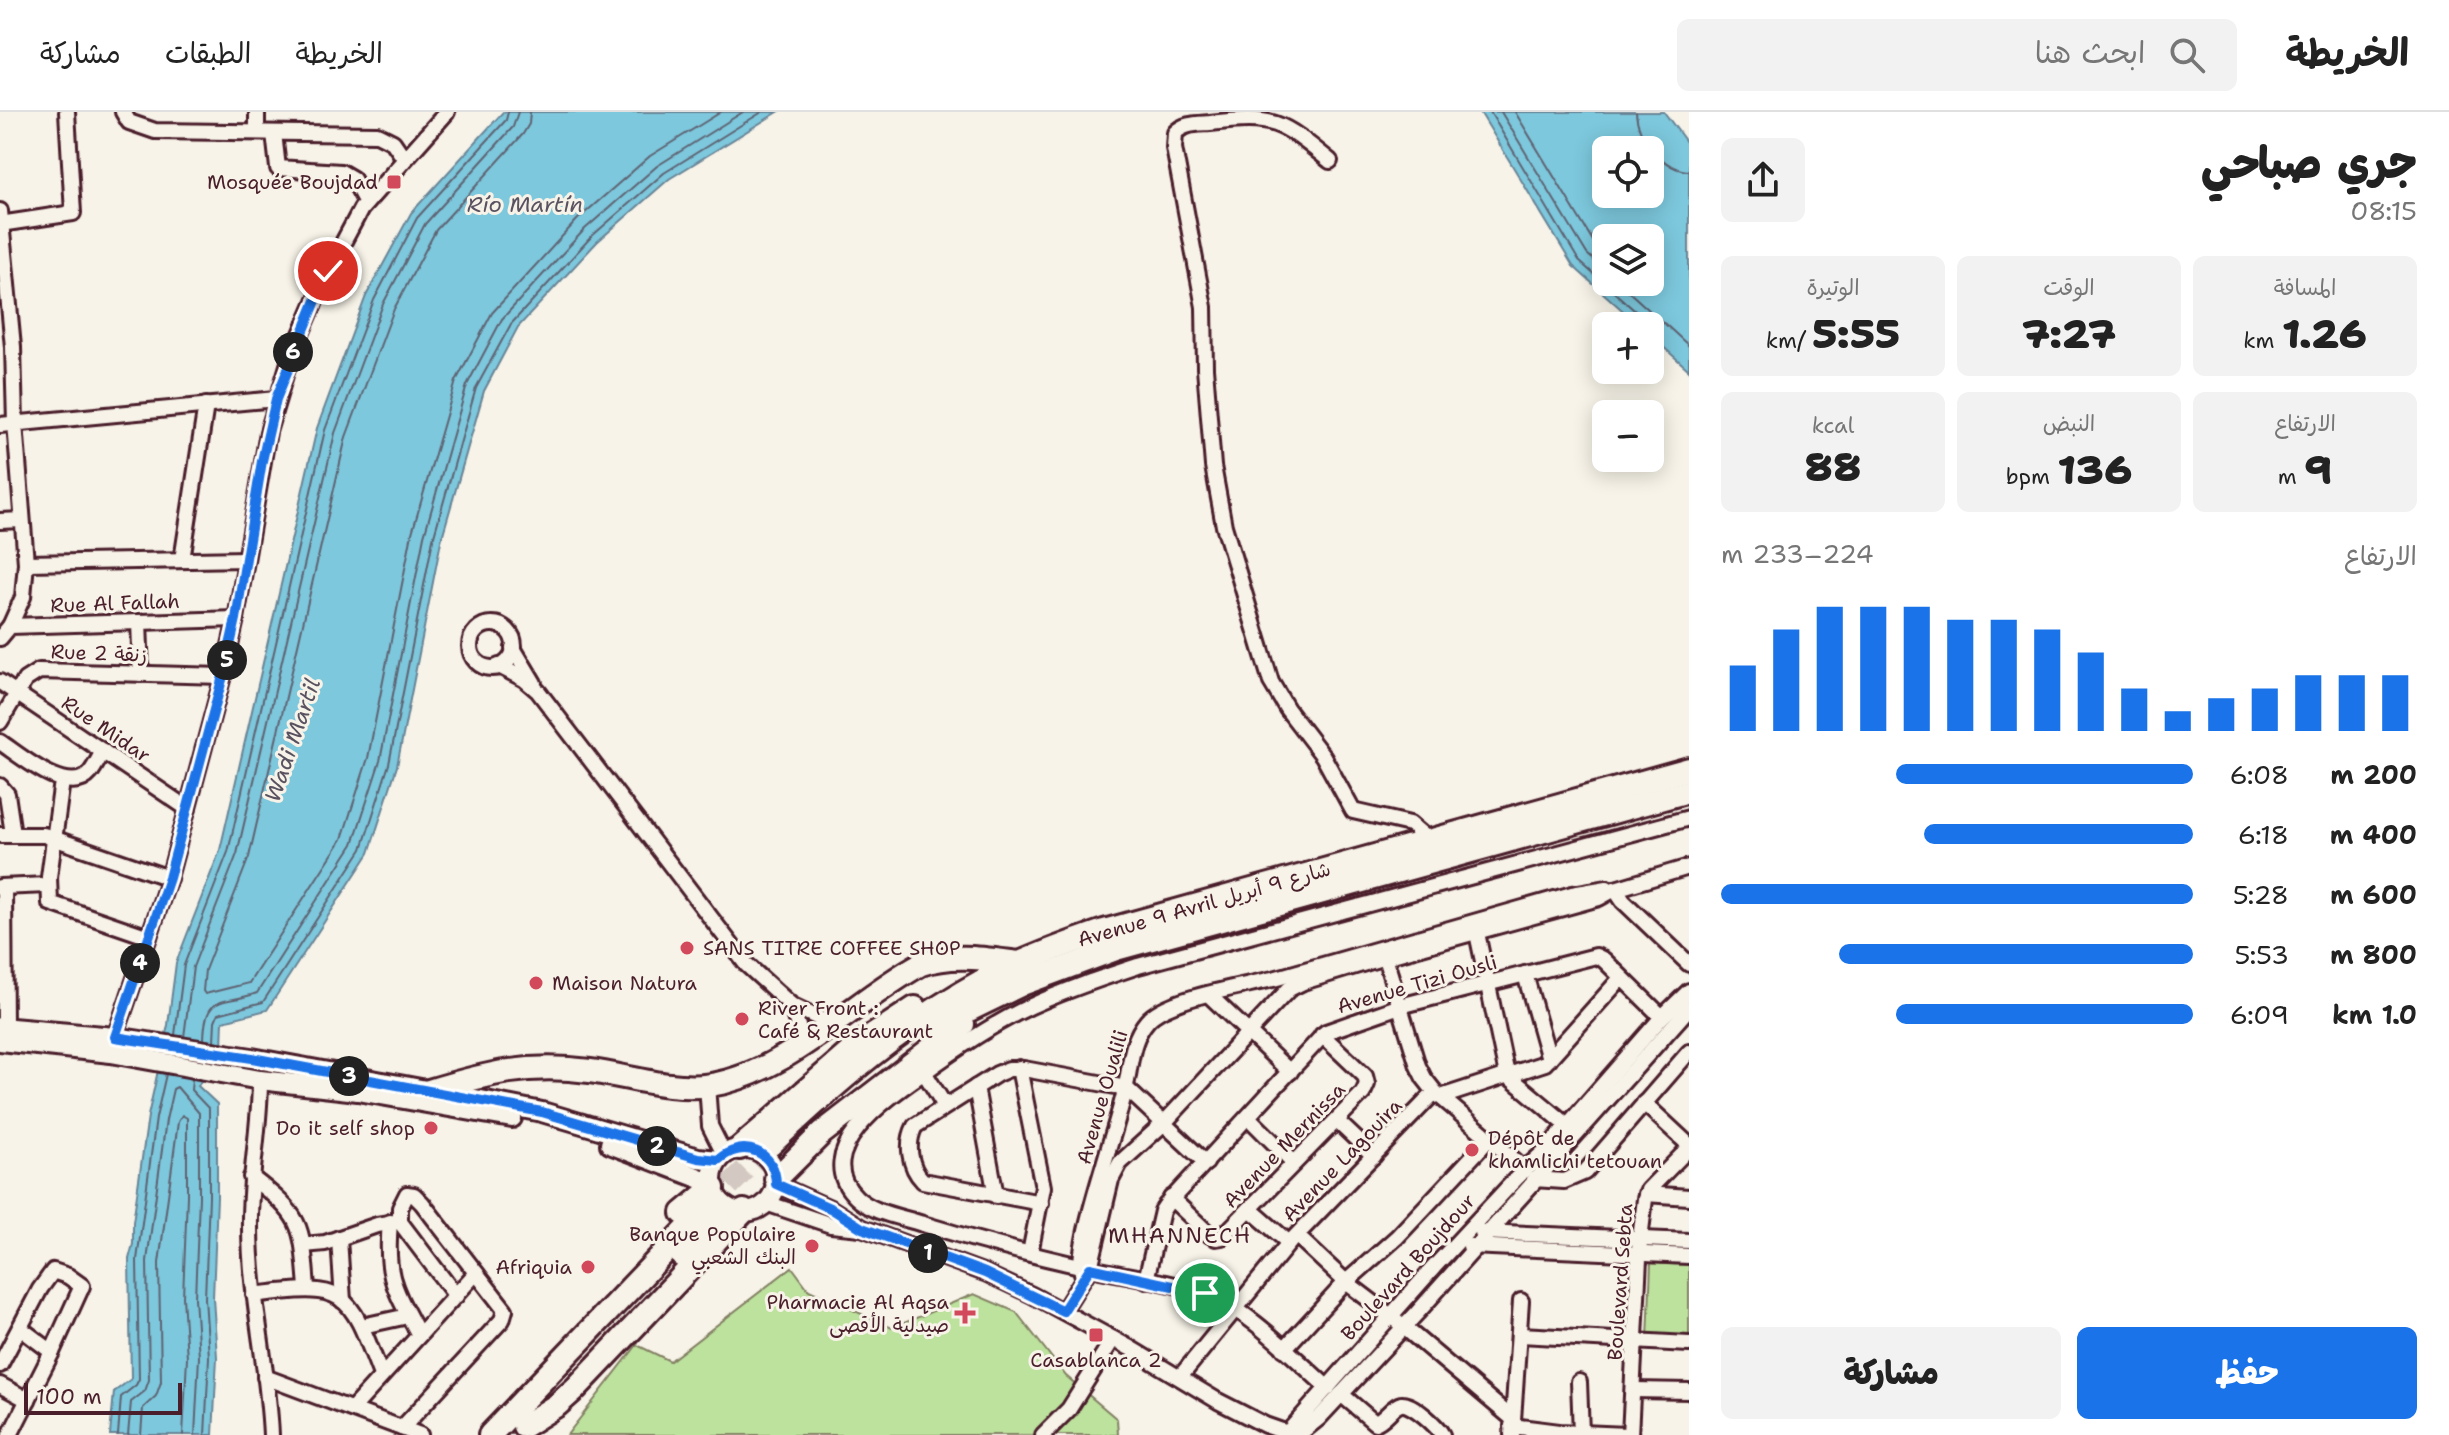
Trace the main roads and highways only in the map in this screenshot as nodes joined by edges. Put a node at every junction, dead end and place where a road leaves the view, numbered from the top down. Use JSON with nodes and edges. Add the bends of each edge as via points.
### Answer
{"nodes":[{"id":1,"x":1689,"y":769,"type":"edge"},
{"id":2,"x":1689,"y":791,"type":"edge"},
{"id":3,"x":1020,"y":963,"type":"junction"},
{"id":4,"x":982,"y":981,"type":"junction"},
{"id":5,"x":1015,"y":988,"type":"junction"},
{"id":6,"x":2,"y":1032,"type":"edge"},
{"id":7,"x":113,"y":1045,"type":"junction"},
{"id":8,"x":429,"y":1091,"type":"junction"},
{"id":9,"x":728,"y":1154,"type":"junction"},
{"id":10,"x":776,"y":1182,"type":"junction"},
{"id":11,"x":712,"y":1200,"type":"junction"},
{"id":12,"x":744,"y":1211,"type":"junction"},
{"id":13,"x":516,"y":1426,"type":"edge"},
{"id":14,"x":490,"y":1435,"type":"edge"}],
"edges":[{"from":1,"to":3,"type":"highway","name":"Avenue 9 Avril شارع 9 أبريل","via":[[1104,931]]},
{"from":2,"to":5,"type":"highway","name":"Avenue 9 Avril شارع 9 أبريل","via":[[1116,949]]},
{"from":3,"to":4,"type":"highway","name":"Avenue 9 Avril شارع 9 أبريل"},
{"from":3,"to":8,"type":"highway","via":[[937,958],[903,974],[747,1076],[707,1085],[547,1067],[496,1072]]},
{"from":4,"to":5,"type":"highway","name":"Avenue 9 Avril شارع 9 أبريل","via":[[863,1062],[775,1150],[908,1046],[949,1019]]},
{"from":4,"to":9,"type":"highway","via":[[944,992],[897,1018]]},
{"from":5,"to":10,"type":"highway","via":[[868,1095]]},
{"from":6,"to":7,"type":"main road"},
{"from":7,"to":8,"type":"main road","via":[[252,1058]]},
{"from":7,"to":11,"type":"main road","via":[[262,1080],[537,1123],[610,1144]]},
{"from":8,"to":9,"type":"main road","via":[[542,1112],[698,1158]]},
{"from":9,"to":10,"type":"main road","via":[[754,1150],[767,1158]]},
{"from":9,"to":11,"type":"main road"},
{"from":10,"to":12,"type":"main road","via":[[766,1203]]},
{"from":11,"to":12,"type":"main road"},
{"from":11,"to":13,"type":"highway"},
{"from":11,"to":13,"type":"highway","via":[[687,1208],[576,1326],[534,1375]]},
{"from":12,"to":13,"type":"highway","via":[[576,1388],[557,1405]]},
{"from":13,"to":14,"type":"highway"}]}
